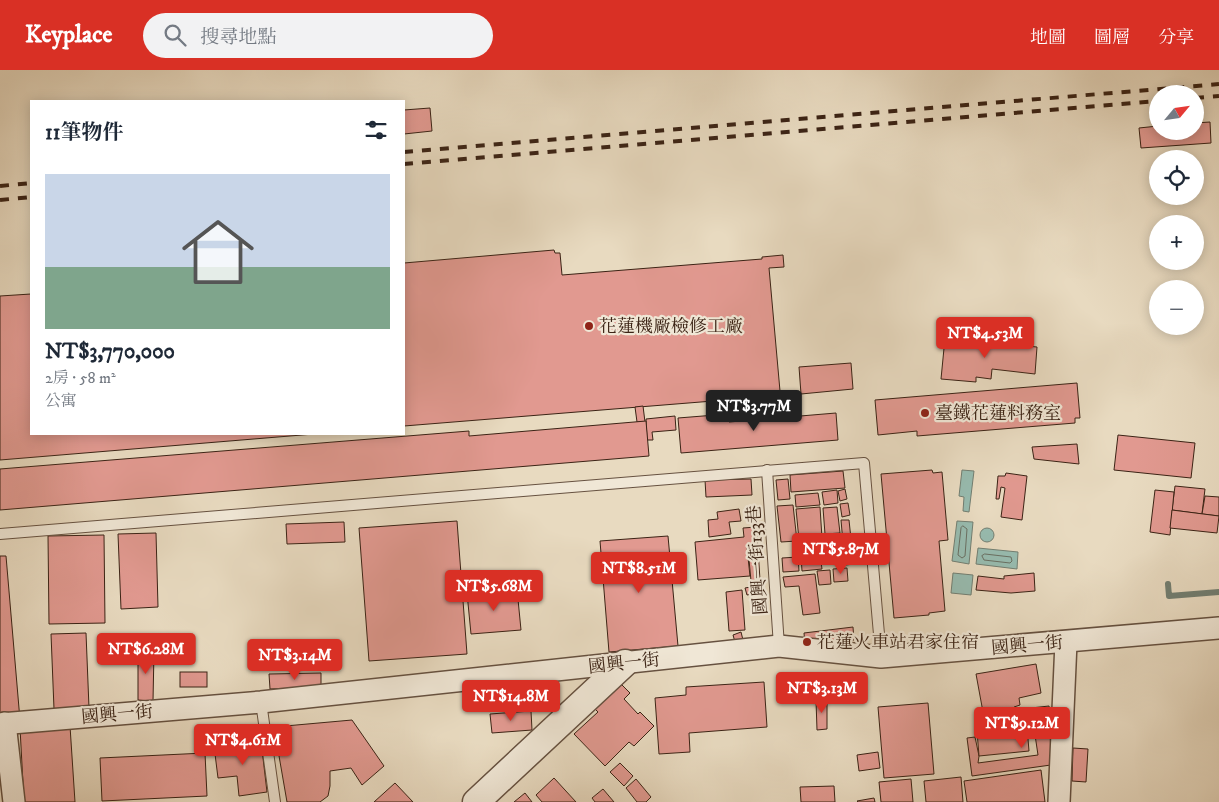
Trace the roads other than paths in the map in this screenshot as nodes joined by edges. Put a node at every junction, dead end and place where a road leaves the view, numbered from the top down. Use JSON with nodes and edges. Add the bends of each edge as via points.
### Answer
{"nodes":[{"id":1,"x":767,"y":470,"type":"junction"},
{"id":2,"x":0,"y":534,"type":"edge"},
{"id":3,"x":1219,"y":628,"type":"edge"},
{"id":4,"x":1066,"y":642,"type":"junction"},
{"id":5,"x":779,"y":646,"type":"junction"},
{"id":6,"x":881,"y":657,"type":"junction"},
{"id":7,"x":625,"y":663,"type":"junction"},
{"id":8,"x":262,"y":702,"type":"junction"},
{"id":9,"x":3,"y":724,"type":"edge"},
{"id":10,"x":14,"y":802,"type":"edge"},
{"id":11,"x":276,"y":802,"type":"edge"},
{"id":12,"x":476,"y":802,"type":"edge"},
{"id":13,"x":1059,"y":802,"type":"edge"}],
"edges":[{"from":1,"to":2,"type":"lane"},
{"from":1,"to":5,"type":"lane","name":"國興一街133巷"},
{"from":1,"to":6,"type":"lane","via":[[864,462]]},
{"from":3,"to":4,"type":"street","name":"國興一街"},
{"from":4,"to":6,"type":"street","name":"國興一街"},
{"from":4,"to":13,"type":"street"},
{"from":5,"to":6,"type":"street","name":"國興一街"},
{"from":5,"to":7,"type":"street","name":"國興一街"},
{"from":7,"to":8,"type":"street","name":"國興一街"},
{"from":7,"to":12,"type":"street"},
{"from":8,"to":9,"type":"street","name":"國興一街"},
{"from":8,"to":11,"type":"lane"},
{"from":9,"to":10,"type":"street"}]}
